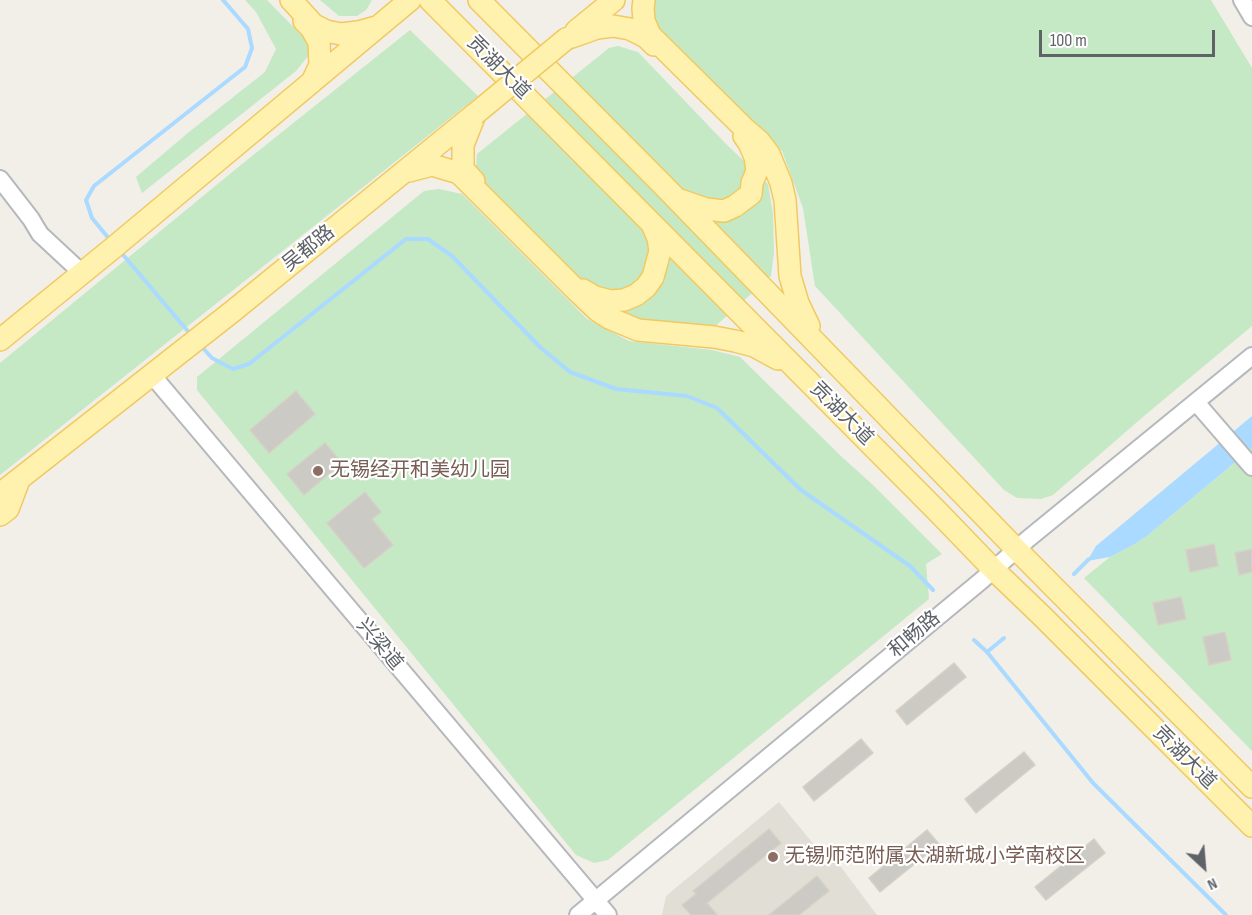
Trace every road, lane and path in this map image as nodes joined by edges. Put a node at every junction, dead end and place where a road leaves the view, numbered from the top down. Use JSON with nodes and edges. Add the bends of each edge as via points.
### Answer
{"nodes":[{"id":1,"x":285,"y":0,"type":"edge"},
{"id":2,"x":291,"y":0,"type":"edge"},
{"id":3,"x":410,"y":0,"type":"edge"},
{"id":4,"x":430,"y":0,"type":"edge"},
{"id":5,"x":479,"y":0,"type":"edge"},
{"id":6,"x":614,"y":0,"type":"edge"},
{"id":7,"x":644,"y":0,"type":"edge"},
{"id":8,"x":1242,"y":0,"type":"edge"},
{"id":9,"x":1252,"y":16,"type":"edge"},
{"id":10,"x":378,"y":27,"type":"junction"},
{"id":11,"x":566,"y":39,"type":"junction"},
{"id":12,"x":311,"y":82,"type":"junction"},
{"id":13,"x":475,"y":114,"type":"junction"},
{"id":14,"x":403,"y":173,"type":"junction"},
{"id":15,"x":0,"y":179,"type":"edge"},
{"id":16,"x":677,"y":199,"type":"junction"},
{"id":17,"x":652,"y":223,"type":"junction"},
{"id":18,"x":82,"y":273,"type":"junction"},
{"id":19,"x":0,"y":339,"type":"edge"},
{"id":20,"x":822,"y":347,"type":"junction"},
{"id":21,"x":1252,"y":356,"type":"edge"},
{"id":22,"x":1252,"y":366,"type":"edge"},
{"id":23,"x":796,"y":369,"type":"junction"},
{"id":24,"x":148,"y":378,"type":"junction"},
{"id":25,"x":1201,"y":408,"type":"junction"},
{"id":26,"x":1250,"y":464,"type":"edge"},
{"id":27,"x":19,"y":479,"type":"junction"},
{"id":28,"x":0,"y":494,"type":"edge"},
{"id":29,"x":0,"y":515,"type":"edge"},
{"id":30,"x":1019,"y":552,"type":"junction"},
{"id":31,"x":996,"y":572,"type":"junction"},
{"id":32,"x":1252,"y":788,"type":"edge"},
{"id":33,"x":1252,"y":826,"type":"edge"},
{"id":34,"x":593,"y":910,"type":"edge"}],
"edges":[{"from":1,"to":12,"type":"main road","via":[[319,42],[320,65]]},
{"from":2,"to":10,"type":"main road","via":[[314,25],[326,31],[341,34]]},
{"from":3,"to":10,"type":"main road"},
{"from":4,"to":17,"type":"main road","name":"贡湖大道"},
{"from":5,"to":16,"type":"main road","name":"贡湖大道"},
{"from":6,"to":11,"type":"main road","name":"吴都路"},
{"from":7,"to":20,"type":"main road","via":[[644,21],[650,35],[769,154],[785,200],[790,276],[807,324]]},
{"from":8,"to":9,"type":"street"},
{"from":10,"to":12,"type":"main road"},
{"from":11,"to":13,"type":"main road","name":"吴都路","bridge":true},
{"from":11,"to":16,"type":"main road","via":[[613,26],[646,37],[749,143],[757,171],[751,194],[724,211]]},
{"from":12,"to":18,"type":"main road"},
{"from":13,"to":14,"type":"main road","name":"吴都路"},
{"from":13,"to":17,"type":"main road","via":[[463,145],[463,169],[582,289],[610,301],[624,300],[646,287],[660,251]]},
{"from":14,"to":23,"type":"main road","via":[[432,165],[459,173],[609,318],[638,330],[714,337],[754,346]]},
{"from":14,"to":24,"type":"main road","name":"吴都路"},
{"from":15,"to":18,"type":"street","via":[[40,234]]},
{"from":16,"to":20,"type":"main road","name":"贡湖大道"},
{"from":17,"to":23,"type":"main road","name":"贡湖大道"},
{"from":18,"to":19,"type":"main road"},
{"from":20,"to":30,"type":"main road","name":"贡湖大道"},
{"from":21,"to":30,"type":"street","name":"和畅路"},
{"from":22,"to":25,"type":"street","name":"和畅路"},
{"from":23,"to":31,"type":"main road","name":"贡湖大道"},
{"from":24,"to":27,"type":"main road","name":"吴都路"},
{"from":24,"to":34,"type":"street","name":"兴梁道"},
{"from":25,"to":26,"type":"street"},
{"from":25,"to":30,"type":"street","name":"和畅路"},
{"from":27,"to":28,"type":"main road","name":"吴都路"},
{"from":27,"to":29,"type":"main road","via":[[8,509]]},
{"from":30,"to":31,"type":"street","name":"和畅路"},
{"from":30,"to":32,"type":"main road","name":"贡湖大道"},
{"from":31,"to":33,"type":"main road","name":"贡湖大道"},
{"from":31,"to":34,"type":"street","name":"和畅路"}]}
